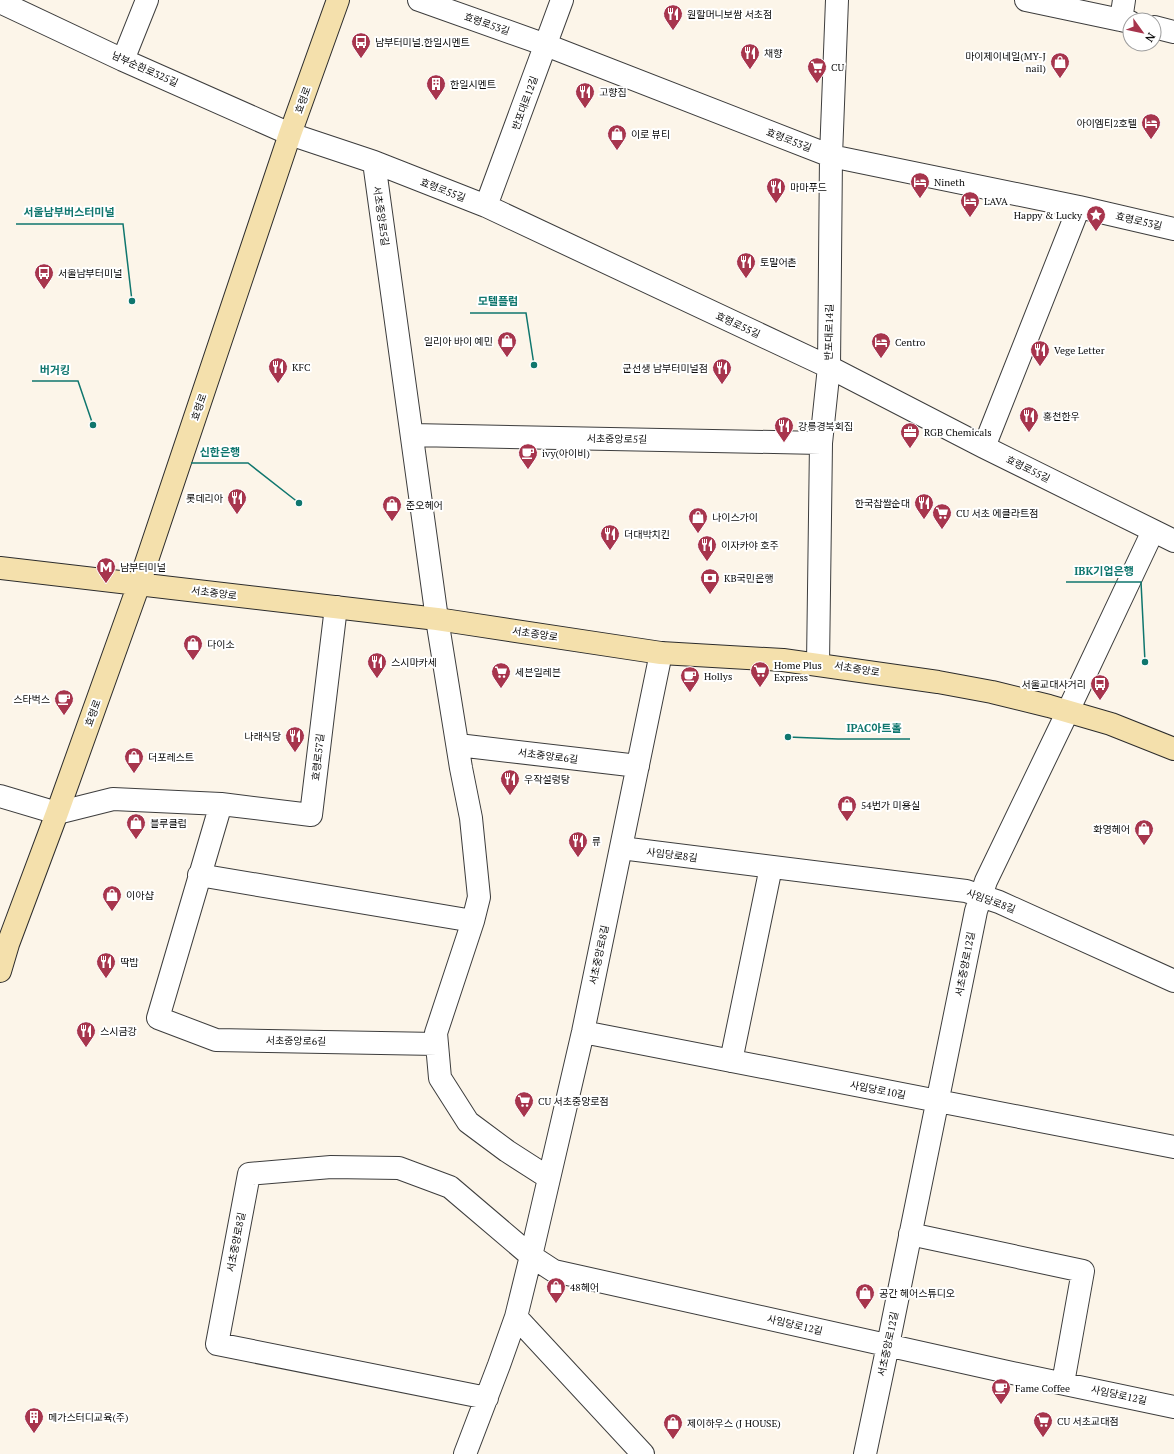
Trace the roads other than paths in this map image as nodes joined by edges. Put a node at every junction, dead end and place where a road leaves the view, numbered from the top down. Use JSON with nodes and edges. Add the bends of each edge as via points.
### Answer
{"nodes":[{"id":1,"x":147,"y":0,"type":"edge"},
{"id":2,"x":338,"y":0,"type":"edge"},
{"id":3,"x":419,"y":0,"type":"edge"},
{"id":4,"x":562,"y":0,"type":"edge"},
{"id":5,"x":837,"y":0,"type":"edge"},
{"id":6,"x":1026,"y":0,"type":"edge"},
{"id":7,"x":0,"y":2,"type":"edge"},
{"id":8,"x":1122,"y":14,"type":"edge"},
{"id":9,"x":1162,"y":29,"type":"edge"},
{"id":10,"x":1174,"y":32,"type":"edge"},
{"id":11,"x":546,"y":45,"type":"junction"},
{"id":12,"x":123,"y":60,"type":"junction"},
{"id":13,"x":290,"y":134,"type":"junction"},
{"id":14,"x":831,"y":156,"type":"junction"},
{"id":15,"x":374,"y":162,"type":"junction"},
{"id":16,"x":486,"y":206,"type":"junction"},
{"id":17,"x":1079,"y":207,"type":"junction"},
{"id":18,"x":1174,"y":229,"type":"edge"},
{"id":19,"x":829,"y":367,"type":"junction"},
{"id":20,"x":412,"y":435,"type":"junction"},
{"id":21,"x":822,"y":443,"type":"junction"},
{"id":22,"x":984,"y":447,"type":"junction"},
{"id":23,"x":1153,"y":530,"type":"junction"},
{"id":24,"x":1174,"y":540,"type":"edge"},
{"id":25,"x":0,"y":568,"type":"edge"},
{"id":26,"x":139,"y":584,"type":"junction"},
{"id":27,"x":336,"y":607,"type":"junction"},
{"id":28,"x":437,"y":619,"type":"junction"},
{"id":29,"x":661,"y":653,"type":"junction"},
{"id":30,"x":818,"y":664,"type":"junction"},
{"id":31,"x":1068,"y":711,"type":"junction"},
{"id":32,"x":458,"y":745,"type":"junction"},
{"id":33,"x":1174,"y":748,"type":"edge"},
{"id":34,"x":638,"y":766,"type":"junction"},
{"id":35,"x":0,"y":796,"type":"edge"},
{"id":36,"x":221,"y":804,"type":"junction"},
{"id":37,"x":57,"y":813,"type":"junction"},
{"id":38,"x":621,"y":848,"type":"junction"},
{"id":39,"x":771,"y":867,"type":"junction"},
{"id":40,"x":199,"y":875,"type":"junction"},
{"id":41,"x":981,"y":896,"type":"junction"},
{"id":42,"x":473,"y":921,"type":"junction"},
{"id":43,"x":0,"y":971,"type":"edge"},
{"id":44,"x":1174,"y":981,"type":"edge"},
{"id":45,"x":583,"y":1032,"type":"junction"},
{"id":46,"x":437,"y":1044,"type":"junction"},
{"id":47,"x":731,"y":1061,"type":"junction"},
{"id":48,"x":937,"y":1101,"type":"junction"},
{"id":49,"x":1174,"y":1147,"type":"edge"},
{"id":50,"x":549,"y":1178,"type":"junction"},
{"id":51,"x":910,"y":1234,"type":"junction"},
{"id":52,"x":531,"y":1256,"type":"junction"},
{"id":53,"x":516,"y":1316,"type":"junction"},
{"id":54,"x":888,"y":1345,"type":"junction"},
{"id":55,"x":1063,"y":1383,"type":"junction"},
{"id":56,"x":487,"y":1398,"type":"junction"},
{"id":57,"x":1174,"y":1407,"type":"edge"},
{"id":58,"x":465,"y":1454,"type":"edge"},
{"id":59,"x":643,"y":1454,"type":"edge"},
{"id":60,"x":865,"y":1454,"type":"edge"}],
"edges":[{"from":1,"to":12,"type":"street"},
{"from":2,"to":13,"type":"main road","name":"효령로"},
{"from":3,"to":11,"type":"street","name":"효령로53길"},
{"from":4,"to":11,"type":"street","name":"반포대로12길"},
{"from":5,"to":14,"type":"street","name":"반포대로14길"},
{"from":6,"to":8,"type":"street"},
{"from":7,"to":12,"type":"street","name":"남부순환로325길"},
{"from":9,"to":10,"type":"street"},
{"from":11,"to":14,"type":"street","name":"효령로53길"},
{"from":11,"to":16,"type":"street","name":"반포대로12길"},
{"from":12,"to":13,"type":"street","name":"남부순환로325길"},
{"from":13,"to":15,"type":"street","name":"효령로55길"},
{"from":13,"to":26,"type":"main road","name":"효령로"},
{"from":14,"to":17,"type":"street","name":"효령로53길"},
{"from":14,"to":19,"type":"street","name":"반포대로14길"},
{"from":15,"to":16,"type":"street","name":"효령로55길"},
{"from":15,"to":20,"type":"street","name":"서초중앙로5길"},
{"from":16,"to":19,"type":"street","name":"효령로55길"},
{"from":17,"to":18,"type":"street","name":"효령로53길"},
{"from":17,"to":22,"type":"street"},
{"from":19,"to":21,"type":"street","name":"반포대로14길"},
{"from":19,"to":22,"type":"street","name":"효령로55길"},
{"from":20,"to":21,"type":"street","name":"서초중앙로5길"},
{"from":20,"to":28,"type":"street","name":"서초중앙로5길"},
{"from":21,"to":30,"type":"street","name":"반포대로14길"},
{"from":22,"to":23,"type":"street","name":"효령로55길"},
{"from":23,"to":24,"type":"street","name":"효령로55길"},
{"from":23,"to":31,"type":"street"},
{"from":25,"to":26,"type":"main road","name":"서초중앙로"},
{"from":26,"to":27,"type":"main road","name":"서초중앙로"},
{"from":26,"to":37,"type":"main road","name":"효령로"},
{"from":27,"to":28,"type":"main road","name":"서초중앙로"},
{"from":27,"to":36,"type":"street","name":"효령로57길","via":[[312,815]]},
{"from":28,"to":29,"type":"main road","name":"서초중앙로"},
{"from":28,"to":32,"type":"street"},
{"from":29,"to":30,"type":"main road","name":"서초중앙로"},
{"from":29,"to":34,"type":"street","name":"서초중앙로8길"},
{"from":30,"to":31,"type":"main road","name":"서초중앙로","via":[[930,680]]},
{"from":31,"to":33,"type":"main road","name":"서초중앙로"},
{"from":31,"to":41,"type":"street","name":"서초중앙로12길"},
{"from":32,"to":34,"type":"street","name":"서초중앙로6길"},
{"from":32,"to":42,"type":"street","via":[[471,818],[479,897]]},
{"from":34,"to":38,"type":"street","name":"서초중앙로8길"},
{"from":35,"to":37,"type":"street"},
{"from":36,"to":37,"type":"street","name":"효령로57길","via":[[113,799]]},
{"from":36,"to":40,"type":"street"},
{"from":37,"to":43,"type":"main road","name":"효령로"},
{"from":38,"to":39,"type":"street","name":"사임당로8길"},
{"from":38,"to":45,"type":"street","name":"서초중앙로8길"},
{"from":39,"to":41,"type":"street","name":"사임당로8길"},
{"from":39,"to":47,"type":"street"},
{"from":40,"to":42,"type":"street"},
{"from":40,"to":46,"type":"street","name":"서초중앙로6길","via":[[158,1018],[216,1040]]},
{"from":41,"to":44,"type":"street","name":"사임당로8길"},
{"from":41,"to":48,"type":"street","name":"서초중앙로12길"},
{"from":42,"to":46,"type":"street","via":[[436,1032]]},
{"from":45,"to":47,"type":"street","name":"사임당로10길"},
{"from":45,"to":50,"type":"street","name":"서초중앙로8길"},
{"from":46,"to":50,"type":"street","via":[[440,1078],[468,1122]]},
{"from":47,"to":48,"type":"street","name":"사임당로10길"},
{"from":48,"to":49,"type":"street","name":"사임당로10길"},
{"from":48,"to":51,"type":"street","name":"서초중앙로12길"},
{"from":50,"to":52,"type":"street","name":"서초중앙로8길"},
{"from":51,"to":54,"type":"street","name":"서초중앙로12길"},
{"from":51,"to":55,"type":"street","via":[[1083,1271]]},
{"from":52,"to":53,"type":"street","name":"서초중앙로8길"},
{"from":52,"to":54,"type":"street","name":"사임당로12길","via":[[554,1271]]},
{"from":52,"to":56,"type":"street","name":"서초중앙로8길","via":[[450,1187],[399,1168],[331,1167],[249,1174],[217,1344]]},
{"from":53,"to":56,"type":"street","name":"서초중앙로8길"},
{"from":53,"to":59,"type":"street"},
{"from":54,"to":55,"type":"street","name":"사임당로12길"},
{"from":54,"to":60,"type":"street","name":"서초중앙로12길"},
{"from":55,"to":57,"type":"street","name":"사임당로12길"},
{"from":56,"to":58,"type":"street","name":"서초중앙로8길"}]}
